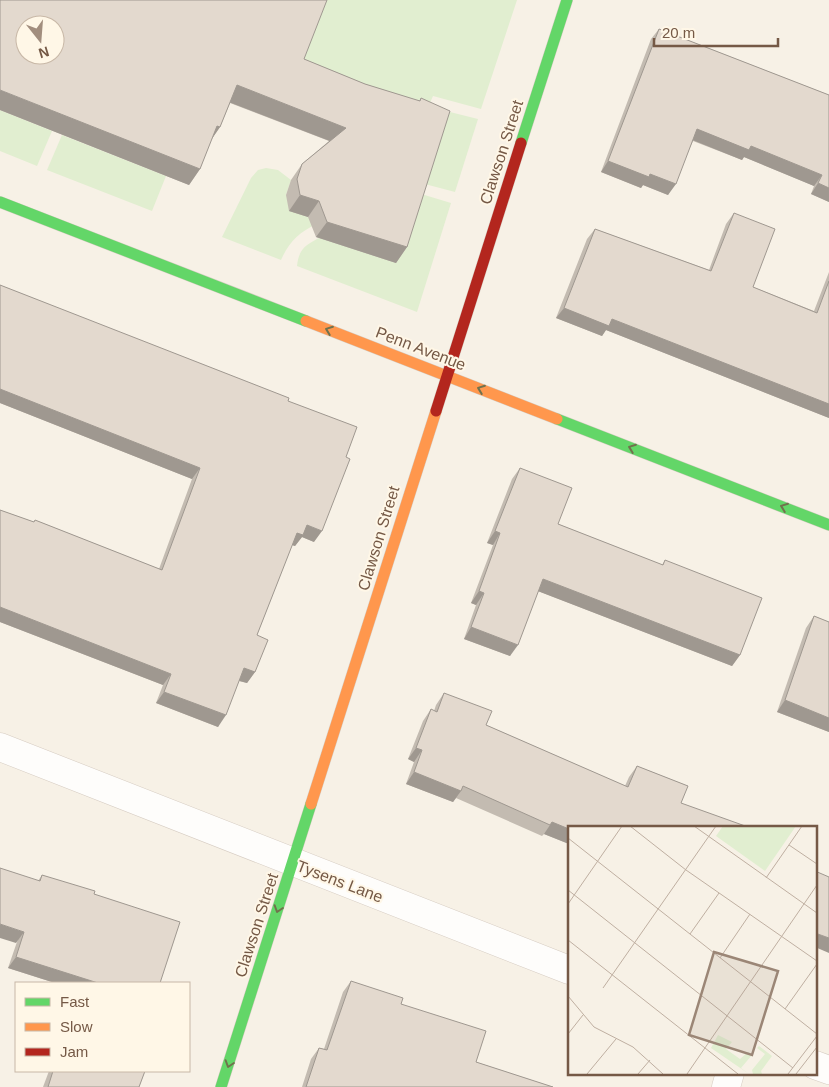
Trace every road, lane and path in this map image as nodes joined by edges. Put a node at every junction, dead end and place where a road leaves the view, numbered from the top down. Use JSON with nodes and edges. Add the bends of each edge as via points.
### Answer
{"nodes":[{"id":1,"x":566,"y":0,"type":"edge"},
{"id":2,"x":0,"y":202,"type":"edge"},
{"id":3,"x":446,"y":375,"type":"junction"},
{"id":4,"x":829,"y":525,"type":"edge"},
{"id":5,"x":0,"y":747,"type":"edge"},
{"id":6,"x":293,"y":863,"type":"junction"},
{"id":7,"x":568,"y":970,"type":"edge"},
{"id":8,"x":816,"y":1065,"type":"edge"},
{"id":9,"x":829,"y":1070,"type":"edge"},
{"id":10,"x":730,"y":1074,"type":"edge"},
{"id":11,"x":221,"y":1087,"type":"edge"},
{"id":12,"x":726,"y":1087,"type":"edge"}],
"edges":[{"from":1,"to":3,"type":"street","name":"Clawson Street"},
{"from":3,"to":2,"type":"street","name":"Penn Avenue","one_way":true},
{"from":4,"to":3,"type":"street","name":"Penn Avenue","one_way":true},
{"from":3,"to":6,"type":"street","name":"Clawson Street"},
{"from":5,"to":6,"type":"street","name":"Tysens Lane"},
{"from":6,"to":7,"type":"street","name":"Tysens Lane"},
{"from":6,"to":11,"type":"street","name":"Clawson Street","one_way":true},
{"from":8,"to":9,"type":"street"},
{"from":10,"to":12,"type":"street"}]}
